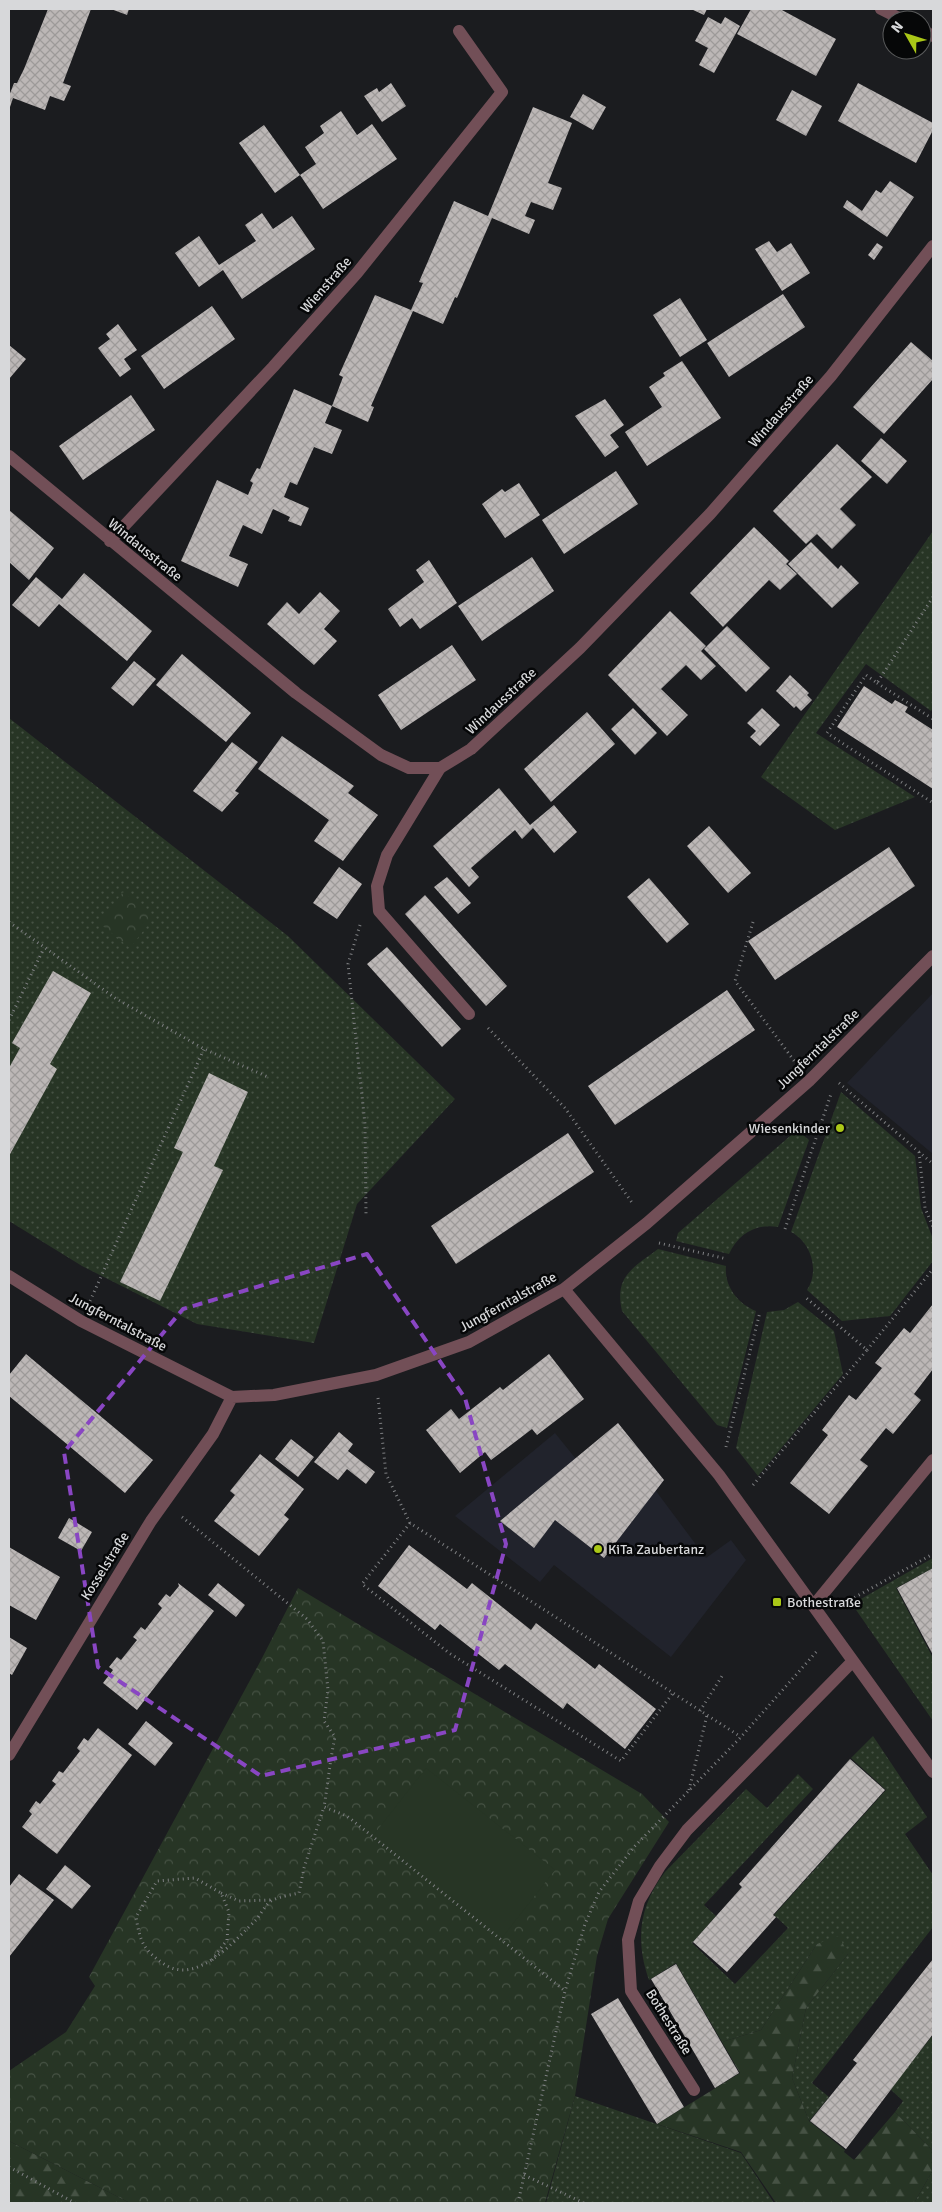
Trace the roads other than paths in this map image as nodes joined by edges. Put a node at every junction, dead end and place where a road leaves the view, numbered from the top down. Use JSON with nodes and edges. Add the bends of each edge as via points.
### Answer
{"nodes":[{"id":1,"x":459,"y":31,"type":"dead end"},
{"id":2,"x":933,"y":246,"type":"edge"},
{"id":3,"x":9,"y":456,"type":"edge"},
{"id":4,"x":110,"y":542,"type":"junction"},
{"id":5,"x":440,"y":768,"type":"junction"},
{"id":6,"x":933,"y":956,"type":"edge"},
{"id":7,"x":469,"y":1014,"type":"road end"},
{"id":8,"x":9,"y":1276,"type":"edge"},
{"id":9,"x":564,"y":1289,"type":"junction"},
{"id":10,"x":232,"y":1397,"type":"junction"},
{"id":11,"x":933,"y":1460,"type":"edge"},
{"id":12,"x":814,"y":1605,"type":"junction"},
{"id":13,"x":853,"y":1661,"type":"junction"},
{"id":14,"x":9,"y":1755,"type":"edge"},
{"id":15,"x":933,"y":1772,"type":"edge"},
{"id":16,"x":694,"y":2090,"type":"dead end"}],
"edges":[{"from":1,"to":4,"type":"street","name":"Wienstraße","via":[[502,92],[356,273],[274,367]]},
{"from":2,"to":5,"type":"street","name":"Windausstraße","via":[[830,376],[710,514],[580,648],[471,749]]},
{"from":3,"to":4,"type":"street","name":"Windausstraße"},
{"from":4,"to":5,"type":"street","name":"Windausstraße","via":[[296,693],[381,755],[410,768]]},
{"from":5,"to":7,"type":"street","via":[[387,855],[376,886],[379,911]]},
{"from":6,"to":9,"type":"street","name":"Jungferntalstraße","via":[[808,1081],[647,1223]]},
{"from":8,"to":10,"type":"street","name":"Jungferntalstraße","via":[[81,1321]]},
{"from":9,"to":10,"type":"street","name":"Jungferntalstraße","via":[[469,1342],[376,1375],[274,1395]]},
{"from":9,"to":12,"type":"street","via":[[720,1475]]},
{"from":10,"to":14,"type":"street","name":"Kosselstraße","via":[[213,1434],[164,1502]]},
{"from":11,"to":12,"type":"street"},
{"from":12,"to":13,"type":"street"},
{"from":13,"to":15,"type":"street"},
{"from":13,"to":16,"type":"street","name":"Bothestraße","via":[[687,1830],[638,1901],[628,1940],[631,1991]]}]}
